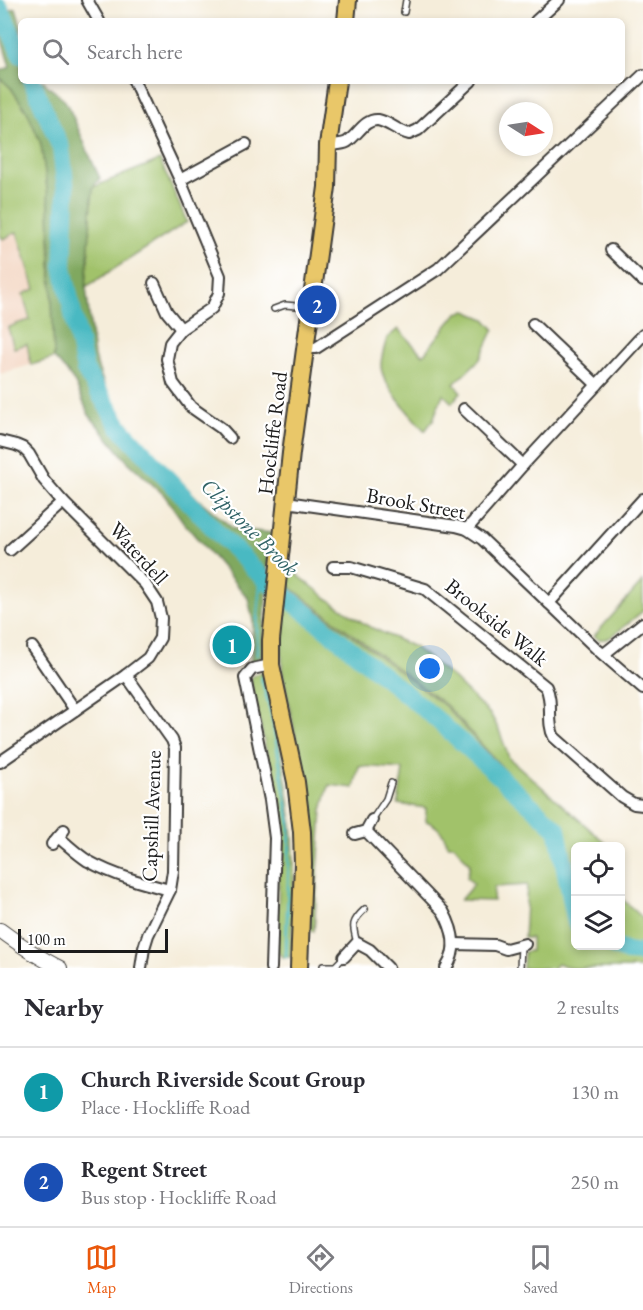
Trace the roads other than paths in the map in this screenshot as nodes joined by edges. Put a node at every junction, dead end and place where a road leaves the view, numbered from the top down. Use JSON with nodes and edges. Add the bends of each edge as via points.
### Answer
{"nodes":[{"id":1,"x":87,"y":0,"type":"edge"},
{"id":2,"x":348,"y":0,"type":"edge"},
{"id":3,"x":406,"y":0,"type":"edge"},
{"id":4,"x":559,"y":0,"type":"edge"},
{"id":5,"x":404,"y":12,"type":"dead end"},
{"id":6,"x":97,"y":18,"type":"edge"},
{"id":7,"x":346,"y":18,"type":"edge"},
{"id":8,"x":539,"y":18,"type":"edge"},
{"id":9,"x":643,"y":75,"type":"edge"},
{"id":10,"x":135,"y":84,"type":"edge"},
{"id":11,"x":337,"y":84,"type":"edge"},
{"id":12,"x":468,"y":84,"type":"edge"},
{"id":13,"x":246,"y":144,"type":"dead end"},
{"id":14,"x":328,"y":145,"type":"junction"},
{"id":15,"x":180,"y":180,"type":"junction"},
{"id":16,"x":610,"y":250,"type":"dead end"},
{"id":17,"x":643,"y":281,"type":"edge"},
{"id":18,"x":154,"y":283,"type":"dead end"},
{"id":19,"x":311,"y":307,"type":"junction"},
{"id":20,"x":274,"y":309,"type":"dead end"},
{"id":21,"x":533,"y":324,"type":"dead end"},
{"id":22,"x":181,"y":329,"type":"junction"},
{"id":23,"x":643,"y":335,"type":"edge"},
{"id":24,"x":305,"y":348,"type":"junction"},
{"id":25,"x":597,"y":385,"type":"junction"},
{"id":26,"x":464,"y":410,"type":"dead end"},
{"id":27,"x":230,"y":438,"type":"dead end"},
{"id":28,"x":0,"y":441,"type":"edge"},
{"id":29,"x":523,"y":465,"type":"junction"},
{"id":30,"x":643,"y":499,"type":"edge"},
{"id":31,"x":63,"y":502,"type":"junction"},
{"id":32,"x":286,"y":502,"type":"junction"},
{"id":33,"x":467,"y":529,"type":"junction"},
{"id":34,"x":10,"y":550,"type":"dead end"},
{"id":35,"x":333,"y":567,"type":"dead end"},
{"id":36,"x":549,"y":603,"type":"junction"},
{"id":37,"x":643,"y":623,"type":"edge"},
{"id":38,"x":32,"y":647,"type":"dead end"},
{"id":39,"x":604,"y":654,"type":"junction"},
{"id":40,"x":271,"y":664,"type":"junction"},
{"id":41,"x":126,"y":675,"type":"junction"},
{"id":42,"x":643,"y":688,"type":"edge"},
{"id":43,"x":75,"y":710,"type":"junction"},
{"id":44,"x":0,"y":762,"type":"edge"},
{"id":45,"x":391,"y":783,"type":"dead end"},
{"id":46,"x":643,"y":805,"type":"edge"},
{"id":47,"x":372,"y":820,"type":"joint"},
{"id":48,"x":58,"y":837,"type":"dead end"},
{"id":49,"x":170,"y":890,"type":"junction"},
{"id":50,"x":365,"y":909,"type":"dead end"},
{"id":51,"x":0,"y":930,"type":"edge"},
{"id":52,"x":357,"y":944,"type":"junction"},
{"id":53,"x":454,"y":944,"type":"junction"},
{"id":54,"x":523,"y":945,"type":"joint"},
{"id":55,"x":344,"y":957,"type":"joint"},
{"id":56,"x":323,"y":966,"type":"dead end"},
{"id":57,"x":60,"y":968,"type":"edge"},
{"id":58,"x":141,"y":968,"type":"edge"},
{"id":59,"x":271,"y":968,"type":"edge"},
{"id":60,"x":298,"y":968,"type":"edge"},
{"id":61,"x":387,"y":968,"type":"edge"},
{"id":62,"x":446,"y":968,"type":"edge"},
{"id":63,"x":520,"y":968,"type":"edge"}],
"edges":[{"from":1,"to":6,"type":"street"},
{"from":2,"to":7,"type":"main road"},
{"from":3,"to":5,"type":"lane"},
{"from":4,"to":8,"type":"street"},
{"from":9,"to":24,"type":"street","via":[[438,269],[316,348]]},
{"from":10,"to":15,"type":"street"},
{"from":11,"to":14,"type":"main road","name":"Hockliffe Road"},
{"from":12,"to":14,"type":"street","via":[[409,134],[376,120],[367,122],[345,143]]},
{"from":13,"to":15,"type":"street"},
{"from":14,"to":19,"type":"main road","name":"Hockliffe Road","via":[[327,187]]},
{"from":15,"to":22,"type":"street","via":[[220,276],[219,293],[212,308]]},
{"from":16,"to":17,"type":"street"},
{"from":18,"to":22,"type":"street","via":[[167,312]]},
{"from":19,"to":20,"type":"lane","via":[[285,304]]},
{"from":19,"to":24,"type":"main road","name":"Hockliffe Road"},
{"from":21,"to":25,"type":"street"},
{"from":22,"to":27,"type":"street","via":[[170,343],[167,358],[173,383],[191,407]]},
{"from":23,"to":25,"type":"street"},
{"from":24,"to":32,"type":"main road","name":"Hockliffe Road"},
{"from":25,"to":29,"type":"street"},
{"from":26,"to":29,"type":"street"},
{"from":28,"to":31,"type":"street","name":"Waterdell","via":[[29,454]]},
{"from":29,"to":33,"type":"street"},
{"from":30,"to":36,"type":"street"},
{"from":31,"to":34,"type":"street"},
{"from":31,"to":41,"type":"street","name":"Waterdell","via":[[146,584],[157,602],[160,638],[148,658]]},
{"from":32,"to":33,"type":"street","name":"Brook Street"},
{"from":32,"to":40,"type":"main road","name":"Hockliffe Road","via":[[274,597]]},
{"from":33,"to":36,"type":"street","name":"Brook Street"},
{"from":35,"to":46,"type":"street","name":"Brookside Walk","via":[[351,567],[425,590],[546,687],[554,737],[622,797]]},
{"from":36,"to":39,"type":"street","name":"Brook Street"},
{"from":37,"to":39,"type":"street"},
{"from":38,"to":43,"type":"street"},
{"from":39,"to":42,"type":"street","name":"Brook Street"},
{"from":40,"to":59,"type":"street","via":[[252,669],[245,678],[274,838]]},
{"from":40,"to":60,"type":"main road","name":"Hockliffe Road","via":[[296,782],[302,832]]},
{"from":41,"to":43,"type":"street","name":"Waterdell"},
{"from":41,"to":49,"type":"street","name":"Capshill Avenue","via":[[175,748]]},
{"from":43,"to":44,"type":"street","name":"Waterdell"},
{"from":45,"to":47,"type":"lane"},
{"from":47,"to":53,"type":"street","via":[[361,833],[443,911]]},
{"from":48,"to":49,"type":"street","via":[[88,861]]},
{"from":49,"to":58,"type":"street","name":"Capshill Avenue","via":[[148,935]]},
{"from":50,"to":52,"type":"lane","via":[[352,926]]},
{"from":51,"to":57,"type":"street"},
{"from":52,"to":55,"type":"street"},
{"from":52,"to":61,"type":"street","via":[[370,950]]},
{"from":53,"to":54,"type":"street","via":[[506,949]]},
{"from":53,"to":62,"type":"street"},
{"from":54,"to":63,"type":"lane"},
{"from":55,"to":56,"type":"lane","via":[[335,966]]}]}
